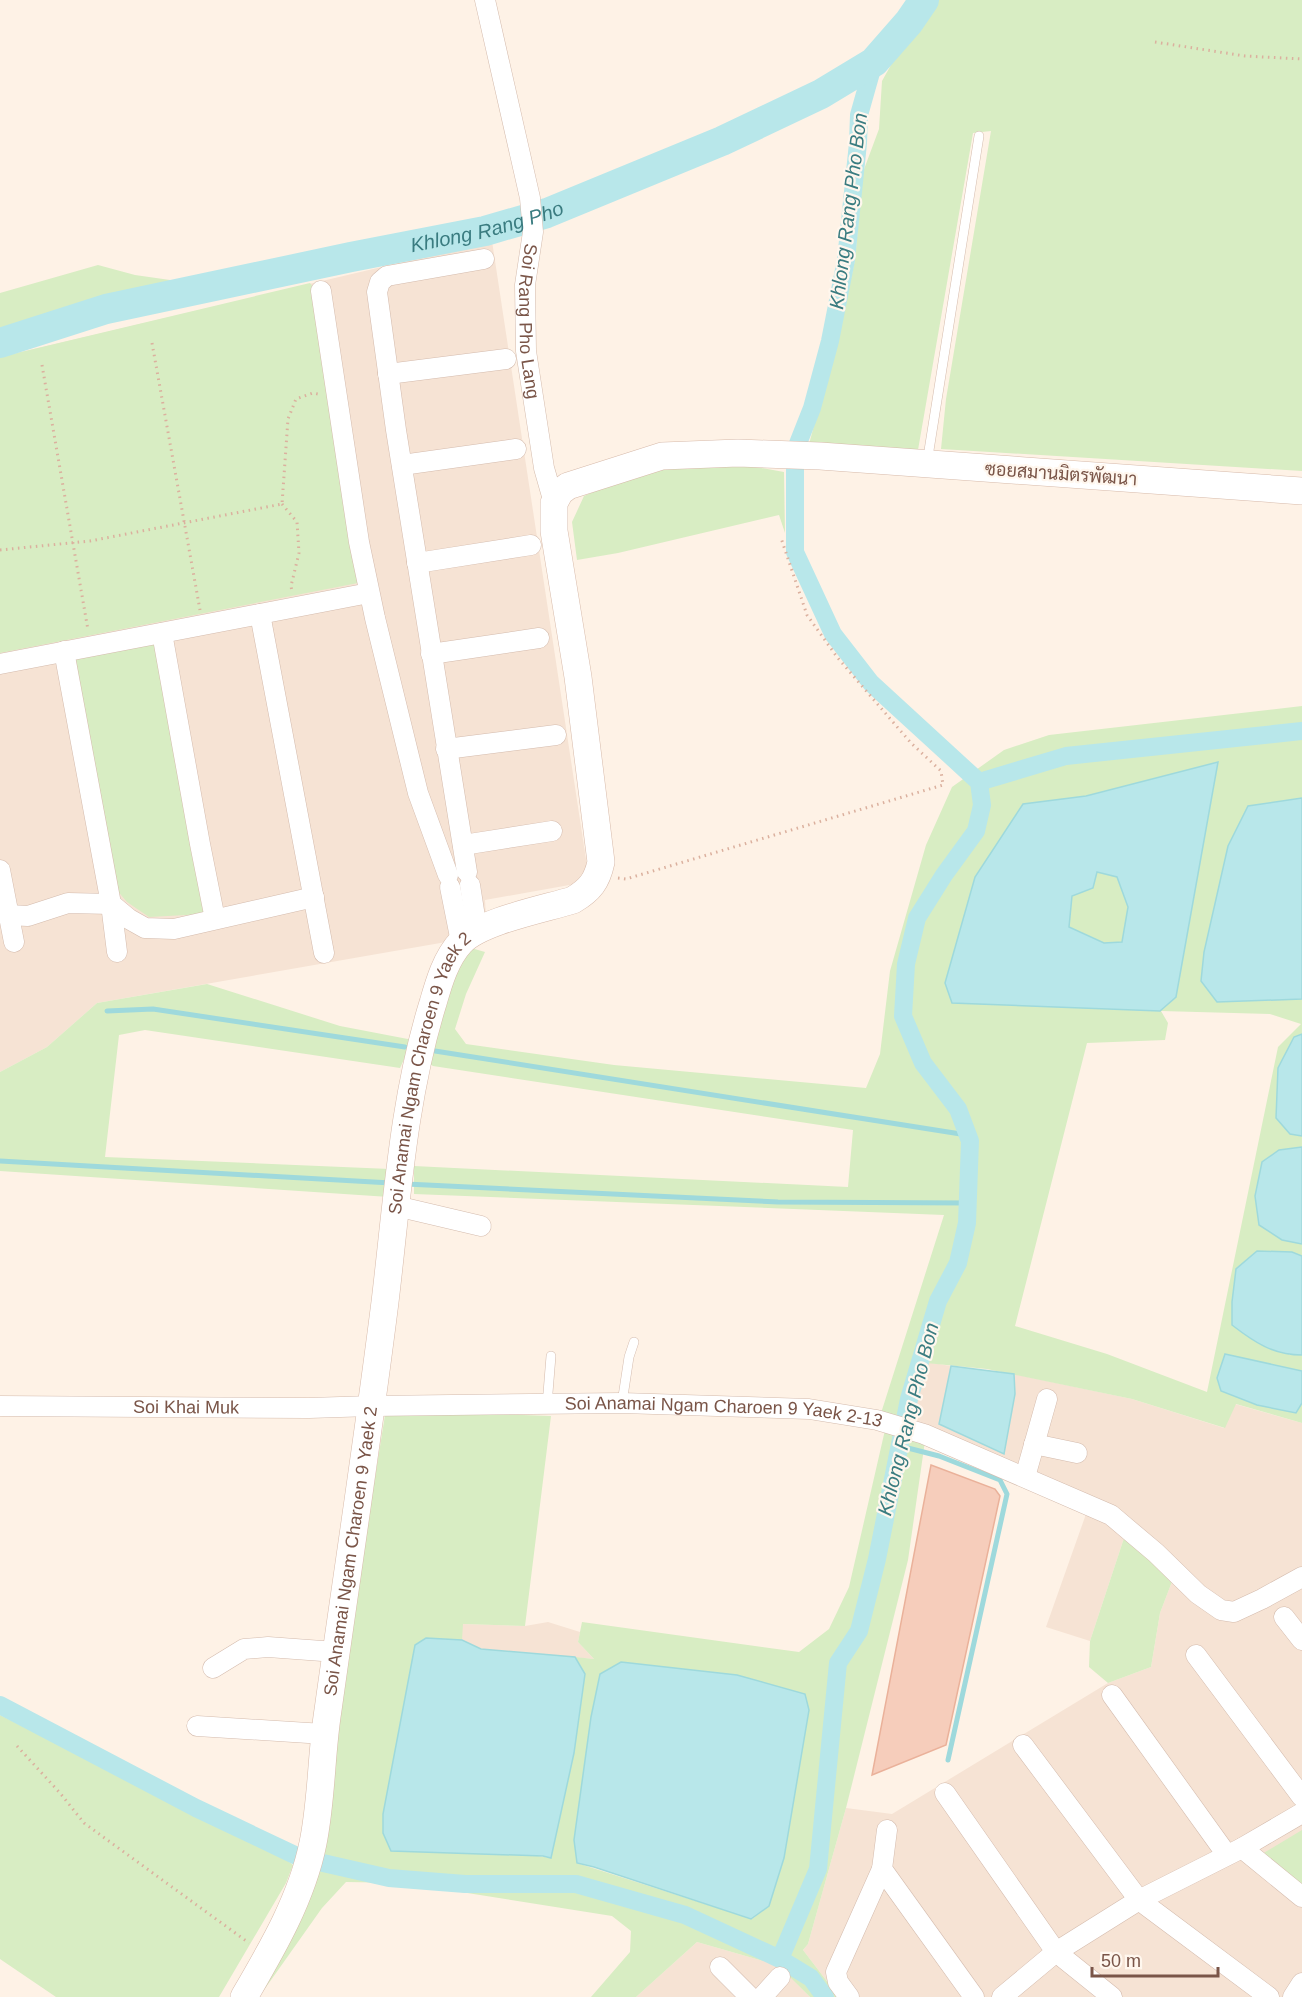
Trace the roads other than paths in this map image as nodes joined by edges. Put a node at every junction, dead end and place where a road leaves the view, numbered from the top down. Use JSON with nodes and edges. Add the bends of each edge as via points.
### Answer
{"nodes":[{"id":1,"x":485,"y":0,"type":"edge"},
{"id":2,"x":979,"y":136,"type":"dead end"},
{"id":3,"x":484,"y":259,"type":"dead end"},
{"id":4,"x":321,"y":291,"type":"dead end"},
{"id":5,"x":506,"y":359,"type":"dead end"},
{"id":6,"x":388,"y":374,"type":"junction"},
{"id":7,"x":516,"y":449,"type":"dead end"},
{"id":8,"x":402,"y":465,"type":"junction"},
{"id":9,"x":927,"y":465,"type":"junction"},
{"id":10,"x":1302,"y":491,"type":"edge"},
{"id":11,"x":554,"y":503,"type":"junction"},
{"id":12,"x":531,"y":546,"type":"dead end"},
{"id":13,"x":417,"y":563,"type":"junction"},
{"id":14,"x":369,"y":593,"type":"junction"},
{"id":15,"x":260,"y":614,"type":"junction"},
{"id":16,"x":162,"y":633,"type":"junction"},
{"id":17,"x":539,"y":638,"type":"dead end"},
{"id":18,"x":64,"y":651,"type":"junction"},
{"id":19,"x":432,"y":654,"type":"junction"},
{"id":20,"x":0,"y":664,"type":"edge"},
{"id":21,"x":556,"y":735,"type":"dead end"},
{"id":22,"x":446,"y":749,"type":"junction"},
{"id":23,"x":552,"y":831,"type":"dead end"},
{"id":24,"x":458,"y":869,"type":"junction"},
{"id":25,"x":0,"y":870,"type":"edge"},
{"id":26,"x":314,"y":897,"type":"junction"},
{"id":27,"x":111,"y":904,"type":"junction"},
{"id":28,"x":8,"y":915,"type":"junction"},
{"id":29,"x":215,"y":919,"type":"junction"},
{"id":30,"x":469,"y":936,"type":"junction"},
{"id":31,"x":14,"y":942,"type":"dead end"},
{"id":32,"x":117,"y":952,"type":"dead end"},
{"id":33,"x":324,"y":953,"type":"dead end"},
{"id":34,"x":399,"y":1188,"type":"junction"},
{"id":35,"x":481,"y":1226,"type":"dead end"},
{"id":36,"x":634,"y":1342,"type":"dead end"},
{"id":37,"x":551,"y":1356,"type":"dead end"},
{"id":38,"x":1047,"y":1399,"type":"dead end"},
{"id":39,"x":622,"y":1403,"type":"junction"},
{"id":40,"x":547,"y":1405,"type":"junction"},
{"id":41,"x":0,"y":1406,"type":"edge"},
{"id":42,"x":372,"y":1406,"type":"junction"},
{"id":43,"x":1034,"y":1444,"type":"junction"},
{"id":44,"x":1077,"y":1454,"type":"dead end"},
{"id":45,"x":1025,"y":1477,"type":"junction"},
{"id":46,"x":1302,"y":1577,"type":"edge"},
{"id":47,"x":1284,"y":1617,"type":"dead end"},
{"id":48,"x":1302,"y":1640,"type":"edge"},
{"id":49,"x":336,"y":1652,"type":"junction"},
{"id":50,"x":1196,"y":1654,"type":"dead end"},
{"id":51,"x":213,"y":1668,"type":"dead end"},
{"id":52,"x":1112,"y":1695,"type":"dead end"},
{"id":53,"x":197,"y":1726,"type":"dead end"},
{"id":54,"x":324,"y":1734,"type":"junction"},
{"id":55,"x":1023,"y":1745,"type":"dead end"},
{"id":56,"x":945,"y":1793,"type":"dead end"},
{"id":57,"x":1302,"y":1797,"type":"edge"},
{"id":58,"x":1302,"y":1813,"type":"edge"},
{"id":59,"x":887,"y":1830,"type":"dead end"},
{"id":60,"x":1234,"y":1852,"type":"junction"},
{"id":61,"x":882,"y":1869,"type":"junction"},
{"id":62,"x":1302,"y":1897,"type":"edge"},
{"id":63,"x":1139,"y":1900,"type":"junction"},
{"id":64,"x":1056,"y":1952,"type":"junction"},
{"id":65,"x":720,"y":1967,"type":"dead end"},
{"id":66,"x":780,"y":1977,"type":"dead end"},
{"id":67,"x":1302,"y":1983,"type":"edge"},
{"id":68,"x":244,"y":1997,"type":"edge"},
{"id":69,"x":750,"y":1997,"type":"edge"},
{"id":70,"x":762,"y":1997,"type":"edge"},
{"id":71,"x":849,"y":1997,"type":"edge"},
{"id":72,"x":974,"y":1997,"type":"edge"},
{"id":73,"x":1002,"y":1997,"type":"edge"},
{"id":74,"x":1112,"y":1997,"type":"edge"},
{"id":75,"x":1269,"y":1997,"type":"edge"},
{"id":76,"x":1293,"y":1997,"type":"edge"}],
"edges":[{"from":1,"to":11,"type":"street","name":"Soi Rang Pho Lang","via":[[530,198],[533,232],[525,285],[526,351],[544,468]]},
{"from":2,"to":9,"type":"lane"},
{"from":3,"to":6,"type":"street","via":[[387,276],[380,282],[377,292]]},
{"from":4,"to":14,"type":"street"},
{"from":5,"to":6,"type":"street"},
{"from":6,"to":8,"type":"street"},
{"from":7,"to":8,"type":"street"},
{"from":8,"to":13,"type":"street"},
{"from":9,"to":10,"type":"street","name":"ซอยสมานมิตรพัฒนา"},
{"from":9,"to":11,"type":"street","name":"ซอยสมานมิตรพัฒนา","via":[[738,453],[662,456],[568,486]]},
{"from":11,"to":30,"type":"street","name":"Soi Anamai Ngam Charoen 9 Yaek 2","via":[[554,531],[578,677],[601,862],[598,876],[587,892],[573,900]]},
{"from":12,"to":13,"type":"street"},
{"from":13,"to":19,"type":"street"},
{"from":14,"to":15,"type":"street"},
{"from":14,"to":24,"type":"street","via":[[418,793]]},
{"from":15,"to":16,"type":"street"},
{"from":15,"to":26,"type":"street"},
{"from":16,"to":18,"type":"street"},
{"from":16,"to":29,"type":"street"},
{"from":17,"to":19,"type":"street"},
{"from":18,"to":20,"type":"street"},
{"from":18,"to":27,"type":"street"},
{"from":19,"to":22,"type":"street"},
{"from":21,"to":22,"type":"street"},
{"from":22,"to":24,"type":"street"},
{"from":23,"to":24,"type":"street"},
{"from":24,"to":30,"type":"street"},
{"from":25,"to":28,"type":"street"},
{"from":26,"to":29,"type":"street"},
{"from":26,"to":33,"type":"street"},
{"from":27,"to":28,"type":"street","via":[[68,903],[28,916]]},
{"from":27,"to":29,"type":"street","via":[[145,928],[174,929]]},
{"from":27,"to":32,"type":"street"},
{"from":28,"to":31,"type":"street"},
{"from":30,"to":34,"type":"street","name":"Soi Anamai Ngam Charoen 9 Yaek 2","via":[[450,958],[423,1035]]},
{"from":34,"to":35,"type":"street"},
{"from":34,"to":42,"type":"street","name":"Soi Anamai Ngam Charoen 9 Yaek 2"},
{"from":36,"to":39,"type":"lane"},
{"from":37,"to":40,"type":"lane"},
{"from":38,"to":43,"type":"street"},
{"from":39,"to":40,"type":"street","name":"Soi Anamai Ngam Charoen 9 Yaek 2-13"},
{"from":39,"to":45,"type":"street","name":"Soi Anamai Ngam Charoen 9 Yaek 2-13","via":[[808,1410],[877,1420],[924,1434]]},
{"from":40,"to":42,"type":"street","name":"Soi Anamai Ngam Charoen 9 Yaek 2-13"},
{"from":41,"to":42,"type":"street","name":"Soi Khai Muk"},
{"from":42,"to":49,"type":"street","name":"Soi Anamai Ngam Charoen 9 Yaek 2"},
{"from":43,"to":44,"type":"street"},
{"from":43,"to":45,"type":"street"},
{"from":45,"to":46,"type":"street","name":"Soi Anamai Ngam Charoen 9 Yaek 2-13","via":[[1111,1515],[1221,1610],[1233,1612]]},
{"from":47,"to":48,"type":"street"},
{"from":49,"to":51,"type":"street","via":[[244,1649]]},
{"from":49,"to":54,"type":"street","name":"Soi Anamai Ngam Charoen 9 Yaek 2"},
{"from":50,"to":57,"type":"street"},
{"from":52,"to":60,"type":"street"},
{"from":53,"to":54,"type":"street"},
{"from":54,"to":68,"type":"street","name":"Soi Anamai Ngam Charoen 9 Yaek 2","via":[[319,1804],[303,1879],[279,1937]]},
{"from":55,"to":63,"type":"street"},
{"from":56,"to":64,"type":"street"},
{"from":58,"to":60,"type":"street"},
{"from":59,"to":61,"type":"street"},
{"from":60,"to":62,"type":"street"},
{"from":60,"to":63,"type":"street"},
{"from":61,"to":71,"type":"street","via":[[836,1972]]},
{"from":61,"to":72,"type":"street"},
{"from":63,"to":64,"type":"street"},
{"from":63,"to":75,"type":"street"},
{"from":64,"to":73,"type":"street"},
{"from":64,"to":74,"type":"street"},
{"from":65,"to":69,"type":"street"},
{"from":66,"to":70,"type":"street"},
{"from":67,"to":76,"type":"street"}]}
